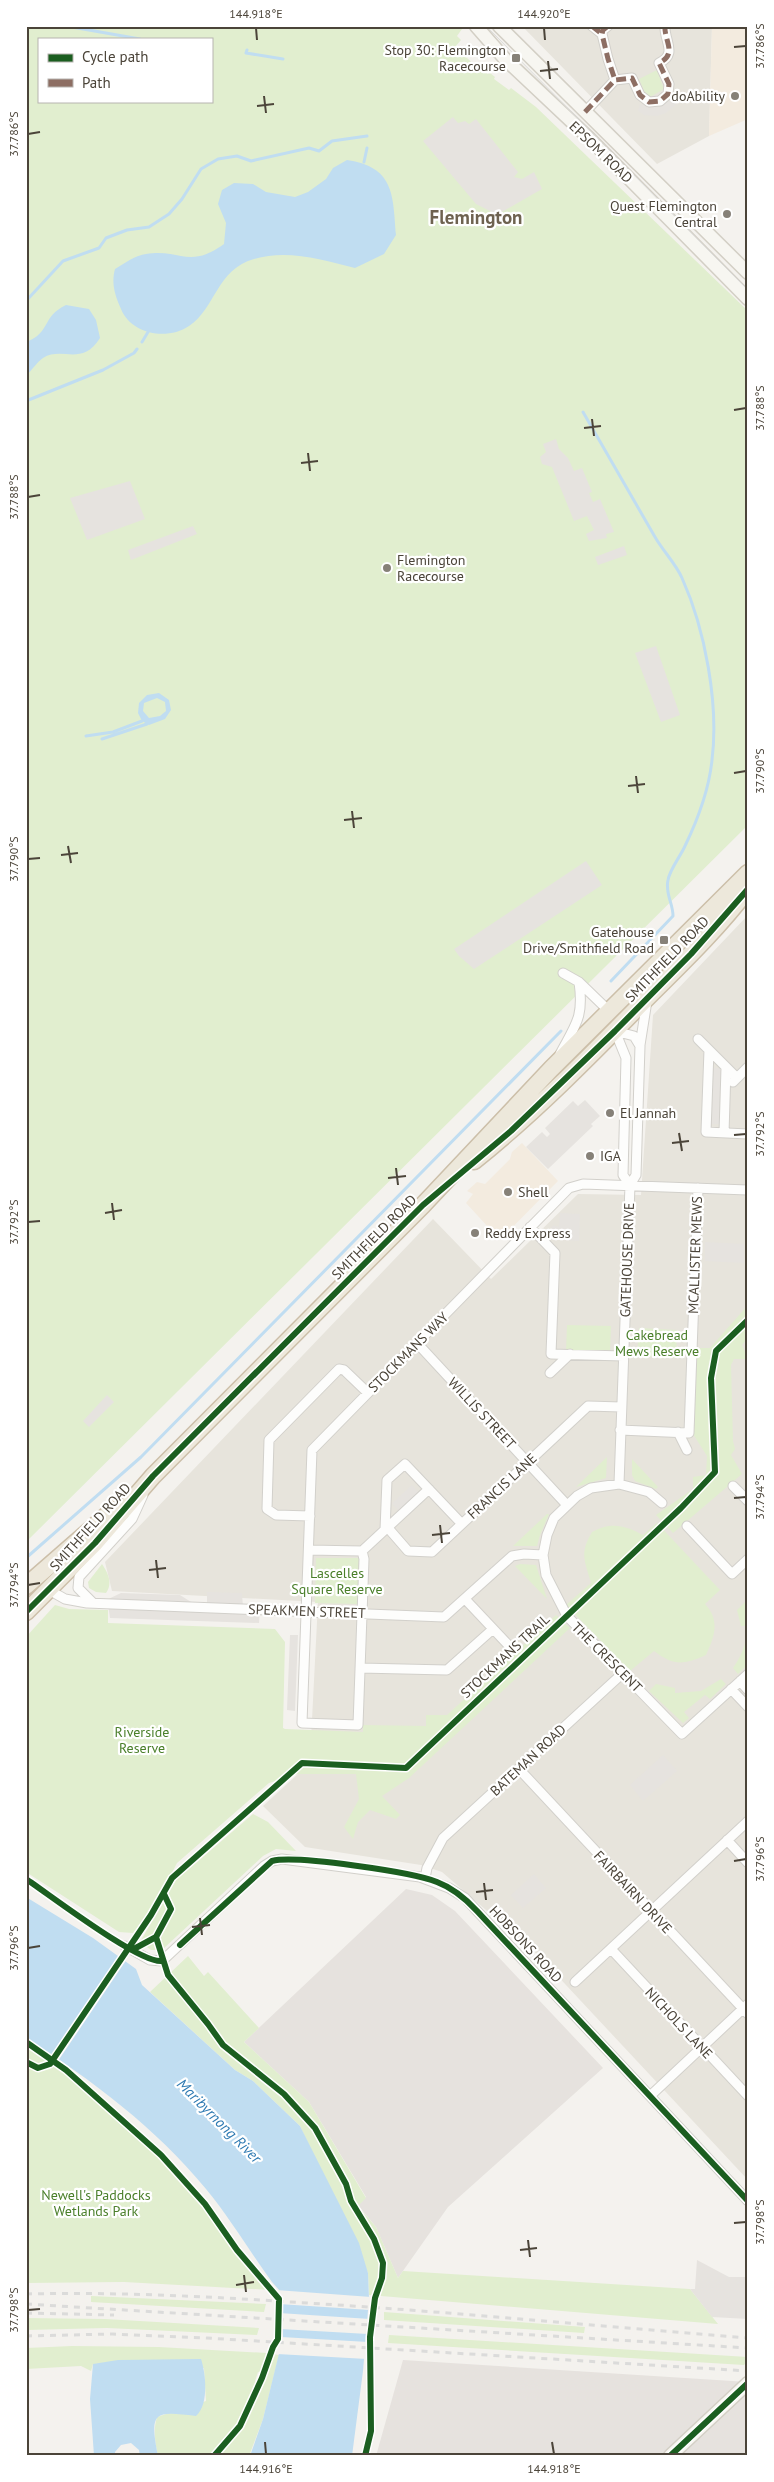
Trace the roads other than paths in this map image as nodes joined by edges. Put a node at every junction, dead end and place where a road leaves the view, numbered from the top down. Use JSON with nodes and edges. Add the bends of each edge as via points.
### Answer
{"nodes":[{"id":1,"x":476,"y":26,"type":"edge"},
{"id":2,"x":499,"y":26,"type":"edge"},
{"id":3,"x":592,"y":26,"type":"edge"},
{"id":4,"x":665,"y":26,"type":"edge"},
{"id":5,"x":605,"y":30,"type":"edge"},
{"id":6,"x":615,"y":80,"type":"junction"},
{"id":7,"x":585,"y":112,"type":"junction"},
{"id":8,"x":748,"y":273,"type":"edge"},
{"id":9,"x":748,"y":299,"type":"edge"},
{"id":10,"x":748,"y":873,"type":"edge"},
{"id":11,"x":748,"y":889,"type":"edge"},
{"id":12,"x":563,"y":973,"type":"dead end"},
{"id":13,"x":579,"y":982,"type":"junction"},
{"id":14,"x":648,"y":998,"type":"junction"},
{"id":15,"x":609,"y":1011,"type":"junction"},
{"id":16,"x":590,"y":1030,"type":"junction"},
{"id":17,"x":615,"y":1031,"type":"junction"},
{"id":18,"x":698,"y":1039,"type":"dead end"},
{"id":19,"x":640,"y":1046,"type":"junction"},
{"id":20,"x":709,"y":1050,"type":"junction"},
{"id":21,"x":748,"y":1067,"type":"edge"},
{"id":22,"x":726,"y":1068,"type":"junction"},
{"id":23,"x":551,"y":1069,"type":"junction"},
{"id":24,"x":737,"y":1078,"type":"junction"},
{"id":25,"x":726,"y":1090,"type":"junction"},
{"id":26,"x":625,"y":1124,"type":"junction"},
{"id":27,"x":638,"y":1124,"type":"junction"},
{"id":28,"x":724,"y":1133,"type":"junction"},
{"id":29,"x":748,"y":1134,"type":"edge"},
{"id":30,"x":630,"y":1186,"type":"junction"},
{"id":31,"x":698,"y":1188,"type":"junction"},
{"id":32,"x":748,"y":1190,"type":"edge"},
{"id":33,"x":423,"y":1205,"type":"junction"},
{"id":34,"x":530,"y":1227,"type":"junction"},
{"id":35,"x":417,"y":1343,"type":"junction"},
{"id":36,"x":570,"y":1354,"type":"junction"},
{"id":37,"x":623,"y":1356,"type":"junction"},
{"id":38,"x":550,"y":1373,"type":"dead end"},
{"id":39,"x":368,"y":1393,"type":"junction"},
{"id":40,"x":621,"y":1408,"type":"junction"},
{"id":41,"x":620,"y":1430,"type":"junction"},
{"id":42,"x":678,"y":1432,"type":"junction"},
{"id":43,"x":686,"y":1450,"type":"dead end"},
{"id":44,"x":528,"y":1462,"type":"junction"},
{"id":45,"x":151,"y":1479,"type":"junction"},
{"id":46,"x":619,"y":1484,"type":"junction"},
{"id":47,"x":732,"y":1486,"type":"dead end"},
{"id":48,"x":429,"y":1489,"type":"junction"},
{"id":49,"x":748,"y":1501,"type":"edge"},
{"id":50,"x":662,"y":1503,"type":"dead end"},
{"id":51,"x":566,"y":1505,"type":"junction"},
{"id":52,"x":310,"y":1516,"type":"junction"},
{"id":53,"x":462,"y":1524,"type":"junction"},
{"id":54,"x":687,"y":1526,"type":"dead end"},
{"id":55,"x":386,"y":1529,"type":"junction"},
{"id":56,"x":309,"y":1550,"type":"junction"},
{"id":57,"x":362,"y":1551,"type":"junction"},
{"id":58,"x":543,"y":1555,"type":"junction"},
{"id":59,"x":748,"y":1559,"type":"edge"},
{"id":60,"x":32,"y":1581,"type":"edge"},
{"id":61,"x":50,"y":1590,"type":"junction"},
{"id":62,"x":464,"y":1599,"type":"junction"},
{"id":63,"x":94,"y":1603,"type":"junction"},
{"id":64,"x":306,"y":1611,"type":"junction"},
{"id":65,"x":26,"y":1612,"type":"edge"},
{"id":66,"x":362,"y":1613,"type":"junction"},
{"id":67,"x":493,"y":1629,"type":"junction"},
{"id":68,"x":513,"y":1650,"type":"dead end"},
{"id":69,"x":360,"y":1668,"type":"junction"},
{"id":70,"x":623,"y":1673,"type":"junction"},
{"id":71,"x":748,"y":1674,"type":"edge"},
{"id":72,"x":740,"y":1681,"type":"junction"},
{"id":73,"x":731,"y":1689,"type":"junction"},
{"id":74,"x":748,"y":1690,"type":"edge"},
{"id":75,"x":748,"y":1706,"type":"edge"},
{"id":76,"x":519,"y":1768,"type":"junction"},
{"id":77,"x":748,"y":1821,"type":"edge"},
{"id":78,"x":727,"y":1840,"type":"junction"},
{"id":79,"x":748,"y":1862,"type":"edge"},
{"id":80,"x":429,"y":1879,"type":"junction"},
{"id":81,"x":651,"y":1911,"type":"junction"},
{"id":82,"x":124,"y":1946,"type":"dead end"},
{"id":83,"x":611,"y":1949,"type":"junction"},
{"id":84,"x":575,"y":1982,"type":"dead end"},
{"id":85,"x":746,"y":2009,"type":"edge"},
{"id":86,"x":702,"y":2047,"type":"junction"},
{"id":87,"x":650,"y":2096,"type":"junction"},
{"id":88,"x":748,"y":2096,"type":"edge"},
{"id":89,"x":748,"y":2201,"type":"edge"},
{"id":90,"x":748,"y":2383,"type":"edge"},
{"id":91,"x":670,"y":2456,"type":"edge"}],
"edges":[{"from":1,"to":9,"type":"main road","name":"EPSOM ROAD","via":[[505,59],[590,139]]},
{"from":2,"to":7,"type":"main road","name":"EPSOM ROAD"},
{"from":3,"to":5,"type":"street"},
{"from":4,"to":6,"type":"street","via":[[670,52],[666,60],[659,63],[669,84],[668,94],[660,101],[649,102],[640,94],[632,78]]},
{"from":5,"to":6,"type":"street"},
{"from":6,"to":7,"type":"street"},
{"from":7,"to":8,"type":"main road","name":"EPSOM ROAD"},
{"from":10,"to":15,"type":"highway","name":"SMITHFIELD ROAD"},
{"from":11,"to":14,"type":"highway","name":"SMITHFIELD ROAD"},
{"from":12,"to":13,"type":"street"},
{"from":13,"to":15,"type":"street"},
{"from":13,"to":23,"type":"street","via":[[580,1014]]},
{"from":14,"to":17,"type":"highway","name":"SMITHFIELD ROAD"},
{"from":14,"to":19,"type":"street","name":"GATEHOUSE DRIVE"},
{"from":15,"to":16,"type":"highway","name":"SMITHFIELD ROAD"},
{"from":15,"to":17,"type":"highway"},
{"from":16,"to":17,"type":"highway"},
{"from":16,"to":23,"type":"highway","name":"SMITHFIELD ROAD"},
{"from":17,"to":19,"type":"street","via":[[634,1036]]},
{"from":17,"to":26,"type":"street","name":"GATEHOUSE DRIVE","via":[[626,1058]]},
{"from":17,"to":33,"type":"highway","name":"SMITHFIELD ROAD","via":[[511,1131]]},
{"from":18,"to":20,"type":"street"},
{"from":19,"to":27,"type":"street","name":"GATEHOUSE DRIVE"},
{"from":20,"to":22,"type":"street"},
{"from":20,"to":28,"type":"street","via":[[706,1132]]},
{"from":21,"to":24,"type":"street"},
{"from":22,"to":24,"type":"street"},
{"from":22,"to":25,"type":"street"},
{"from":23,"to":33,"type":"highway","name":"SMITHFIELD ROAD"},
{"from":24,"to":25,"type":"street"},
{"from":25,"to":28,"type":"street"},
{"from":26,"to":27,"type":"street"},
{"from":26,"to":30,"type":"street","name":"GATEHOUSE DRIVE","via":[[623,1174]]},
{"from":27,"to":30,"type":"street","name":"GATEHOUSE DRIVE","via":[[636,1175]]},
{"from":28,"to":29,"type":"street"},
{"from":30,"to":31,"type":"street","name":"STOCKMANS WAY"},
{"from":30,"to":34,"type":"street","name":"STOCKMANS WAY","via":[[571,1186]]},
{"from":30,"to":37,"type":"street","name":"GATEHOUSE DRIVE"},
{"from":31,"to":32,"type":"street","name":"STOCKMANS WAY"},
{"from":31,"to":42,"type":"street","name":"MCALLISTER MEWS","via":[[689,1432]]},
{"from":33,"to":45,"type":"highway","name":"SMITHFIELD ROAD"},
{"from":34,"to":35,"type":"street","name":"STOCKMANS WAY"},
{"from":34,"to":36,"type":"street","via":[[555,1254],[551,1354]]},
{"from":35,"to":39,"type":"street","name":"STOCKMANS WAY"},
{"from":35,"to":44,"type":"street","name":"WILLIS STREET"},
{"from":36,"to":37,"type":"street"},
{"from":36,"to":38,"type":"street"},
{"from":37,"to":40,"type":"street","name":"GATEHOUSE DRIVE"},
{"from":39,"to":52,"type":"street","name":"STOCKMANS WAY","via":[[312,1450]]},
{"from":39,"to":52,"type":"street","via":[[339,1369],[269,1440],[268,1508],[276,1515]]},
{"from":40,"to":41,"type":"street","name":"GATEHOUSE DRIVE"},
{"from":40,"to":44,"type":"street","name":"FRANCIS LANE","via":[[588,1406]]},
{"from":41,"to":42,"type":"street"},
{"from":41,"to":46,"type":"street","name":"GATEHOUSE DRIVE"},
{"from":42,"to":43,"type":"street"},
{"from":44,"to":51,"type":"street","name":"WILLIS STREET"},
{"from":44,"to":53,"type":"street","name":"FRANCIS LANE"},
{"from":45,"to":60,"type":"highway","name":"SMITHFIELD ROAD"},
{"from":45,"to":61,"type":"highway","name":"SMITHFIELD ROAD"},
{"from":45,"to":63,"type":"street","via":[[132,1519],[79,1577],[80,1591]]},
{"from":46,"to":50,"type":"street","name":"THE CRESCENT","via":[[649,1492]]},
{"from":46,"to":51,"type":"street","name":"THE CRESCENT","via":[[591,1488]]},
{"from":47,"to":49,"type":"street"},
{"from":48,"to":53,"type":"street"},
{"from":48,"to":55,"type":"street"},
{"from":48,"to":55,"type":"street","via":[[405,1464],[387,1480]]},
{"from":51,"to":58,"type":"street","name":"THE CRESCENT","via":[[554,1518]]},
{"from":52,"to":56,"type":"street","name":"STOCKMANS WAY"},
{"from":53,"to":55,"type":"street","name":"FRANCIS LANE","via":[[432,1552],[408,1551]]},
{"from":54,"to":59,"type":"street","via":[[732,1574]]},
{"from":55,"to":57,"type":"street"},
{"from":56,"to":57,"type":"street"},
{"from":56,"to":64,"type":"street","name":"STOCKMANS WAY"},
{"from":57,"to":66,"type":"street"},
{"from":58,"to":62,"type":"street","name":"SPEAKMEN STREET","via":[[512,1556]]},
{"from":58,"to":70,"type":"street","name":"THE CRESCENT","via":[[546,1575],[567,1616]]},
{"from":60,"to":61,"type":"highway"},
{"from":61,"to":63,"type":"street","name":"SPEAKMEN STREET","via":[[65,1598]]},
{"from":61,"to":65,"type":"highway","name":"SMITHFIELD ROAD"},
{"from":62,"to":66,"type":"street","name":"SPEAKMEN STREET","via":[[444,1617]]},
{"from":62,"to":67,"type":"street"},
{"from":63,"to":64,"type":"street","name":"SPEAKMEN STREET"},
{"from":64,"to":66,"type":"street","name":"SPEAKMEN STREET"},
{"from":64,"to":69,"type":"street","name":"STOCKMANS WAY","via":[[302,1723],[358,1725]]},
{"from":66,"to":69,"type":"street"},
{"from":67,"to":68,"type":"street"},
{"from":67,"to":69,"type":"street","via":[[448,1670]]},
{"from":70,"to":73,"type":"street","name":"THE CRESCENT","via":[[682,1734]]},
{"from":70,"to":76,"type":"street","name":"BATEMAN ROAD"},
{"from":71,"to":72,"type":"street","name":"THE CRESCENT"},
{"from":72,"to":73,"type":"street","name":"THE CRESCENT"},
{"from":72,"to":74,"type":"street"},
{"from":73,"to":75,"type":"street"},
{"from":76,"to":80,"type":"street","name":"BATEMAN ROAD","via":[[443,1838],[436,1850]]},
{"from":76,"to":81,"type":"street","name":"FAIRBAIRN DRIVE"},
{"from":77,"to":78,"type":"street"},
{"from":78,"to":79,"type":"street"},
{"from":78,"to":81,"type":"street"},
{"from":80,"to":82,"type":"street","name":"HOBSONS ROAD","via":[[282,1859],[264,1866],[162,1961],[150,1960]]},
{"from":80,"to":87,"type":"street","name":"HOBSONS ROAD","via":[[457,1893],[472,1906]]},
{"from":81,"to":83,"type":"street"},
{"from":81,"to":85,"type":"street","name":"FAIRBAIRN DRIVE"},
{"from":83,"to":84,"type":"street"},
{"from":83,"to":86,"type":"street","name":"NICHOLS LANE"},
{"from":85,"to":86,"type":"street"},
{"from":86,"to":87,"type":"street"},
{"from":86,"to":88,"type":"street","name":"NICHOLS LANE"},
{"from":87,"to":89,"type":"street","name":"HOBSONS ROAD"},
{"from":90,"to":91,"type":"main road"}]}
